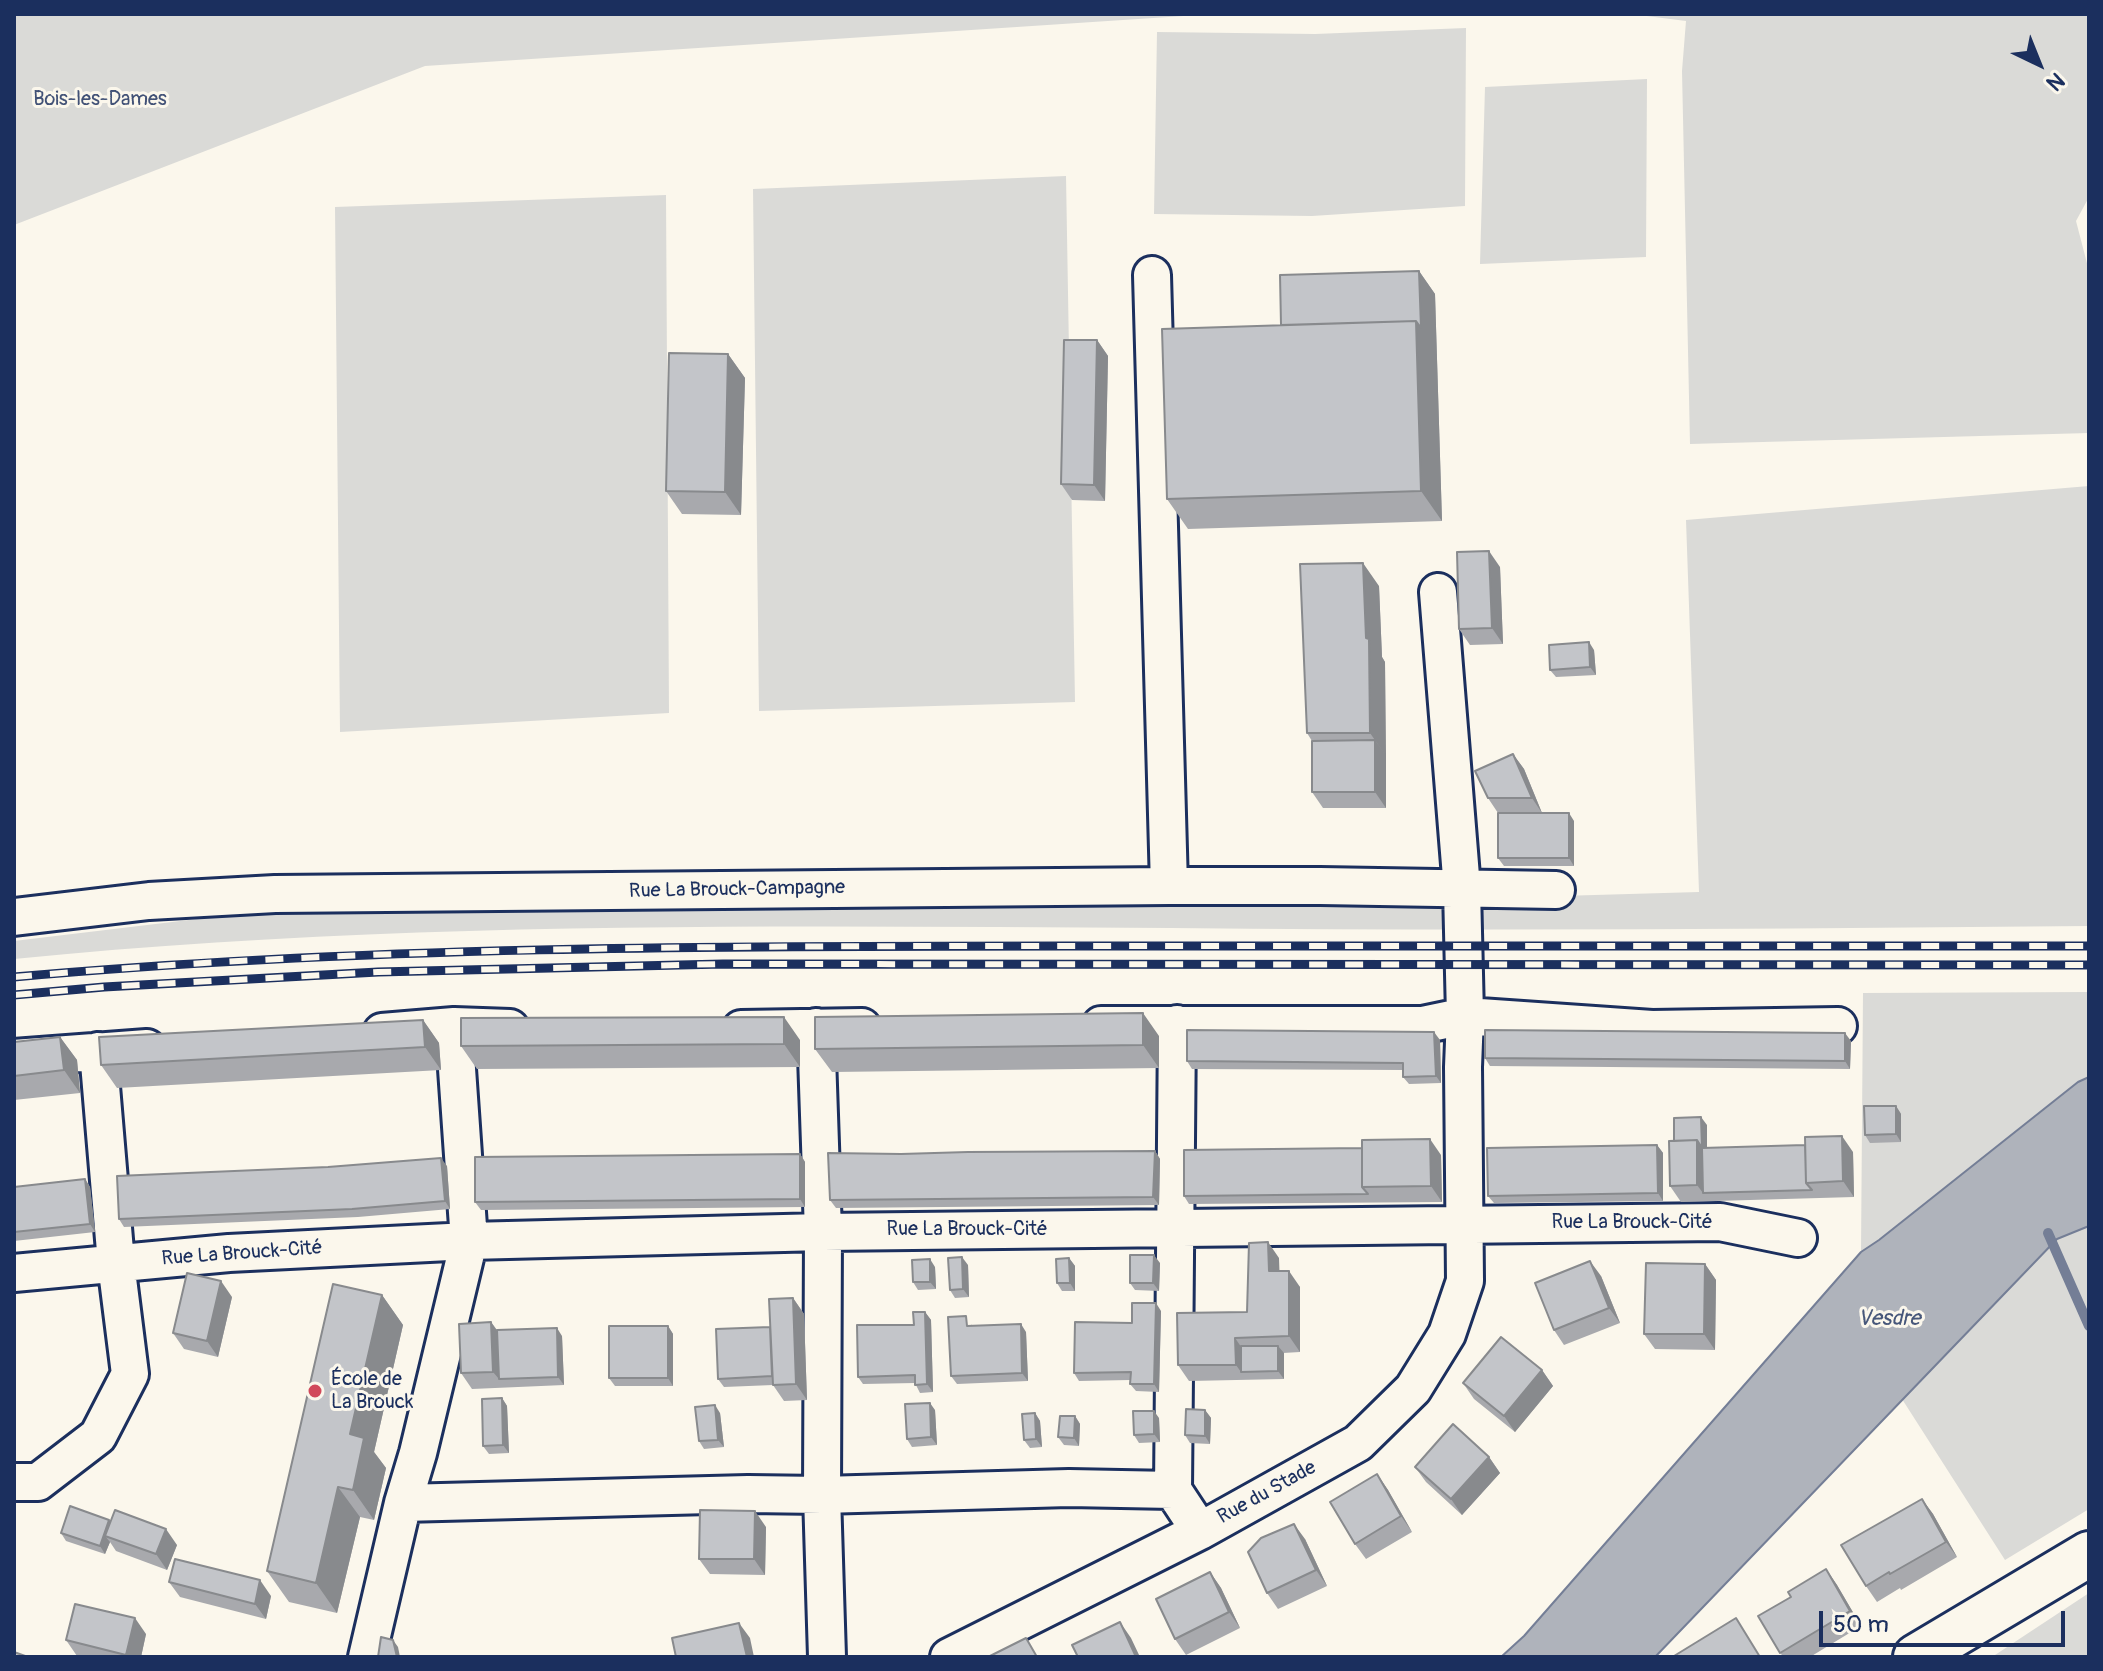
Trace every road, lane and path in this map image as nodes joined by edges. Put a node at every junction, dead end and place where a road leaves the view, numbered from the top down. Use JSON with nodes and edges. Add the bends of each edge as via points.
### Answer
{"nodes":[{"id":1,"x":1152,"y":275,"type":"dead end"},
{"id":2,"x":1438,"y":592,"type":"dead end"},
{"id":3,"x":1169,"y":886,"type":"junction"},
{"id":4,"x":1462,"y":889,"type":"junction"},
{"id":5,"x":1556,"y":890,"type":"dead end"},
{"id":6,"x":14,"y":917,"type":"edge"},
{"id":7,"x":1465,"y":1016,"type":"junction"},
{"id":8,"x":1177,"y":1024,"type":"junction"},
{"id":9,"x":1067,"y":1025,"type":"edge"},
{"id":10,"x":454,"y":1026,"type":"junction"},
{"id":11,"x":894,"y":1026,"type":"edge"},
{"id":12,"x":1838,"y":1026,"type":"dead end"},
{"id":13,"x":816,"y":1027,"type":"junction"},
{"id":14,"x":547,"y":1029,"type":"edge"},
{"id":15,"x":704,"y":1030,"type":"edge"},
{"id":16,"x":349,"y":1034,"type":"edge"},
{"id":17,"x":185,"y":1045,"type":"edge"},
{"id":18,"x":98,"y":1051,"type":"junction"},
{"id":19,"x":14,"y":1058,"type":"edge"},
{"id":20,"x":1465,"y":1225,"type":"junction"},
{"id":21,"x":1175,"y":1229,"type":"junction"},
{"id":22,"x":823,"y":1232,"type":"junction"},
{"id":23,"x":1798,"y":1238,"type":"dead end"},
{"id":24,"x":469,"y":1241,"type":"junction"},
{"id":25,"x":116,"y":1263,"type":"junction"},
{"id":26,"x":14,"y":1273,"type":"edge"},
{"id":27,"x":14,"y":1482,"type":"edge"},
{"id":28,"x":1173,"y":1490,"type":"junction"},
{"id":29,"x":822,"y":1495,"type":"junction"},
{"id":30,"x":403,"y":1503,"type":"junction"},
{"id":31,"x":1200,"y":1531,"type":"junction"},
{"id":32,"x":2089,"y":1554,"type":"edge"},
{"id":33,"x":367,"y":1657,"type":"edge"},
{"id":34,"x":827,"y":1657,"type":"edge"},
{"id":35,"x":949,"y":1657,"type":"edge"},
{"id":36,"x":1916,"y":1657,"type":"edge"}],
"edges":[{"from":1,"to":3,"type":"street"},
{"from":2,"to":4,"type":"street"},
{"from":3,"to":4,"type":"street","name":"Rue La Brouck-Campagne"},
{"from":3,"to":6,"type":"street","name":"Rue La Brouck-Campagne","via":[[275,894],[149,901]]},
{"from":4,"to":5,"type":"street","name":"Rue La Brouck-Campagne"},
{"from":4,"to":7,"type":"street"},
{"from":7,"to":8,"type":"street","via":[[1422,1025]]},
{"from":7,"to":12,"type":"street","via":[[1652,1029]]},
{"from":7,"to":20,"type":"street"},
{"from":8,"to":9,"type":"street"},
{"from":8,"to":21,"type":"street"},
{"from":10,"to":14,"type":"street"},
{"from":10,"to":16,"type":"street"},
{"from":10,"to":24,"type":"street"},
{"from":11,"to":13,"type":"street"},
{"from":13,"to":15,"type":"street"},
{"from":13,"to":22,"type":"street"},
{"from":17,"to":18,"type":"street"},
{"from":18,"to":19,"type":"street"},
{"from":18,"to":25,"type":"street"},
{"from":20,"to":21,"type":"street","name":"Rue La Brouck-Cité"},
{"from":20,"to":23,"type":"street","name":"Rue La Brouck-Cité","via":[[1720,1222]]},
{"from":20,"to":31,"type":"street","name":"Rue du Stade","via":[[1465,1281],[1447,1334],[1413,1389],[1358,1443]]},
{"from":21,"to":22,"type":"street","name":"Rue La Brouck-Cité"},
{"from":21,"to":28,"type":"street"},
{"from":22,"to":24,"type":"street","name":"Rue La Brouck-Cité"},
{"from":22,"to":29,"type":"street"},
{"from":24,"to":25,"type":"street","name":"Rue La Brouck-Cité"},
{"from":24,"to":30,"type":"street"},
{"from":25,"to":26,"type":"street","name":"Rue La Brouck-Cité"},
{"from":25,"to":27,"type":"street","via":[[130,1374],[98,1436],[38,1482]]},
{"from":28,"to":29,"type":"street"},
{"from":28,"to":31,"type":"street"},
{"from":29,"to":30,"type":"street"},
{"from":29,"to":34,"type":"street"},
{"from":30,"to":33,"type":"street"},
{"from":31,"to":35,"type":"street","name":"Rue du Stade"},
{"from":32,"to":36,"type":"main road"}]}
